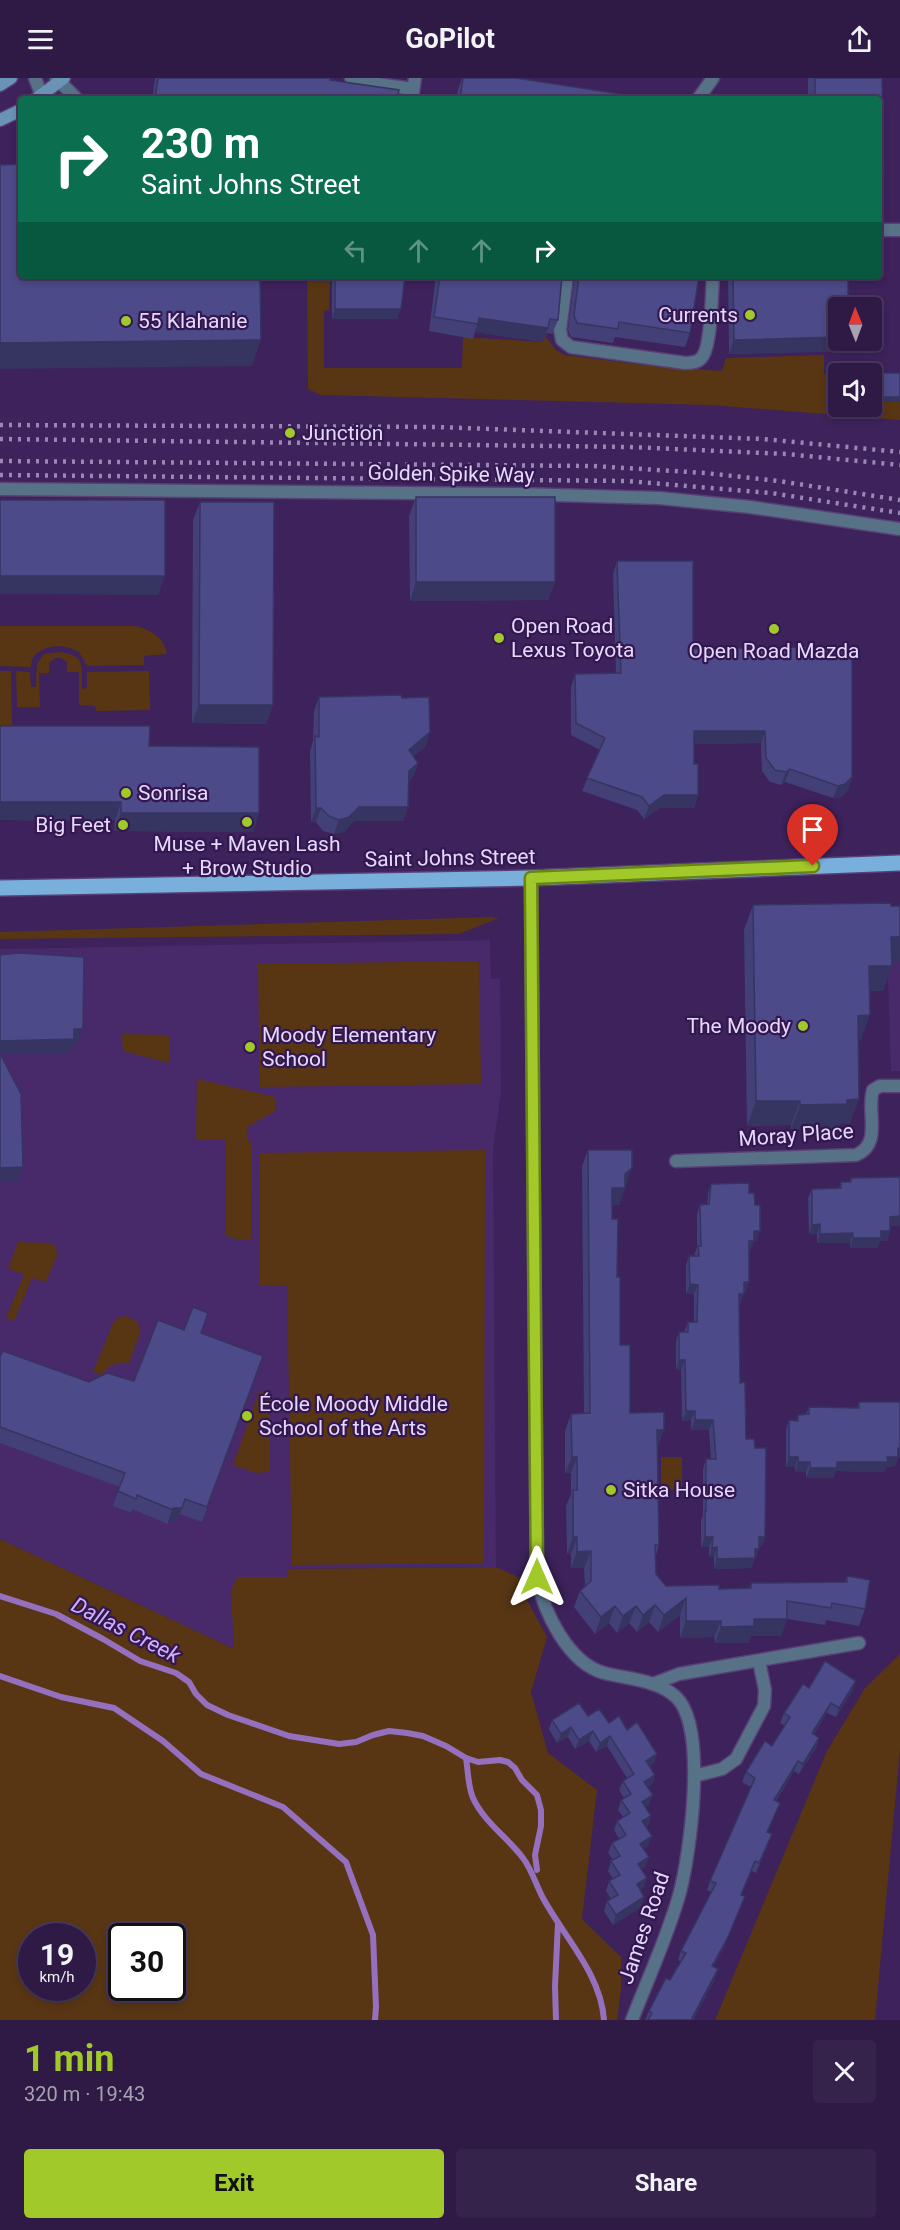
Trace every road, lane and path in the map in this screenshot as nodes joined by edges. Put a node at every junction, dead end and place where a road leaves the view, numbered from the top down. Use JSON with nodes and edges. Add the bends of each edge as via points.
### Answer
{"nodes":[{"id":1,"x":11,"y":78,"type":"edge"},
{"id":2,"x":35,"y":78,"type":"edge"},
{"id":3,"x":351,"y":78,"type":"edge"},
{"id":4,"x":713,"y":78,"type":"edge"},
{"id":5,"x":60,"y":79,"type":"edge"},
{"id":6,"x":0,"y":85,"type":"edge"},
{"id":7,"x":413,"y":89,"type":"edge"},
{"id":8,"x":40,"y":96,"type":"edge"},
{"id":9,"x":42,"y":96,"type":"edge"},
{"id":10,"x":74,"y":96,"type":"edge"},
{"id":11,"x":700,"y":96,"type":"edge"},
{"id":12,"x":18,"y":111,"type":"edge"},
{"id":13,"x":0,"y":120,"type":"edge"},
{"id":14,"x":882,"y":230,"type":"edge"},
{"id":15,"x":900,"y":230,"type":"edge"},
{"id":16,"x":567,"y":279,"type":"edge"},
{"id":17,"x":713,"y":279,"type":"edge"},
{"id":18,"x":0,"y":489,"type":"edge"},
{"id":19,"x":900,"y":529,"type":"edge"},
{"id":20,"x":900,"y":863,"type":"edge"},
{"id":21,"x":531,"y":878,"type":"junction"},
{"id":22,"x":0,"y":888,"type":"edge"},
{"id":23,"x":900,"y":1086,"type":"edge"},
{"id":24,"x":676,"y":1161,"type":"dead end"},
{"id":25,"x":859,"y":1643,"type":"dead end"},
{"id":26,"x":759,"y":1661,"type":"junction"},
{"id":27,"x":653,"y":1684,"type":"junction"},
{"id":28,"x":694,"y":1776,"type":"junction"},
{"id":29,"x":632,"y":2020,"type":"edge"}],
"edges":[{"from":1,"to":6,"type":"main road"},
{"from":2,"to":8,"type":"street"},
{"from":3,"to":7,"type":"street"},
{"from":4,"to":11,"type":"street"},
{"from":5,"to":9,"type":"main road"},
{"from":5,"to":10,"type":"street"},
{"from":12,"to":13,"type":"main road"},
{"from":14,"to":15,"type":"street"},
{"from":16,"to":17,"type":"street","via":[[560,330],[566,344],[685,363],[697,362],[707,347]]},
{"from":18,"to":19,"type":"street","name":"Golden Spike Way","via":[[659,498]]},
{"from":20,"to":21,"type":"main road","name":"Saint Johns Street"},
{"from":21,"to":22,"type":"main road","name":"Saint Johns Street"},
{"from":21,"to":27,"type":"street","name":"James Road","via":[[537,1577],[543,1605],[576,1656],[595,1670]]},
{"from":23,"to":24,"type":"street","name":"Moray Place","via":[[873,1090],[870,1140],[865,1150],[856,1155]]},
{"from":25,"to":26,"type":"street"},
{"from":26,"to":27,"type":"street","via":[[679,1674]]},
{"from":26,"to":28,"type":"street","via":[[764,1706],[736,1759],[722,1769]]},
{"from":27,"to":28,"type":"street","name":"James Road","via":[[669,1691],[685,1709],[694,1752]]},
{"from":28,"to":29,"type":"street","name":"James Road","via":[[680,1892]]}]}
